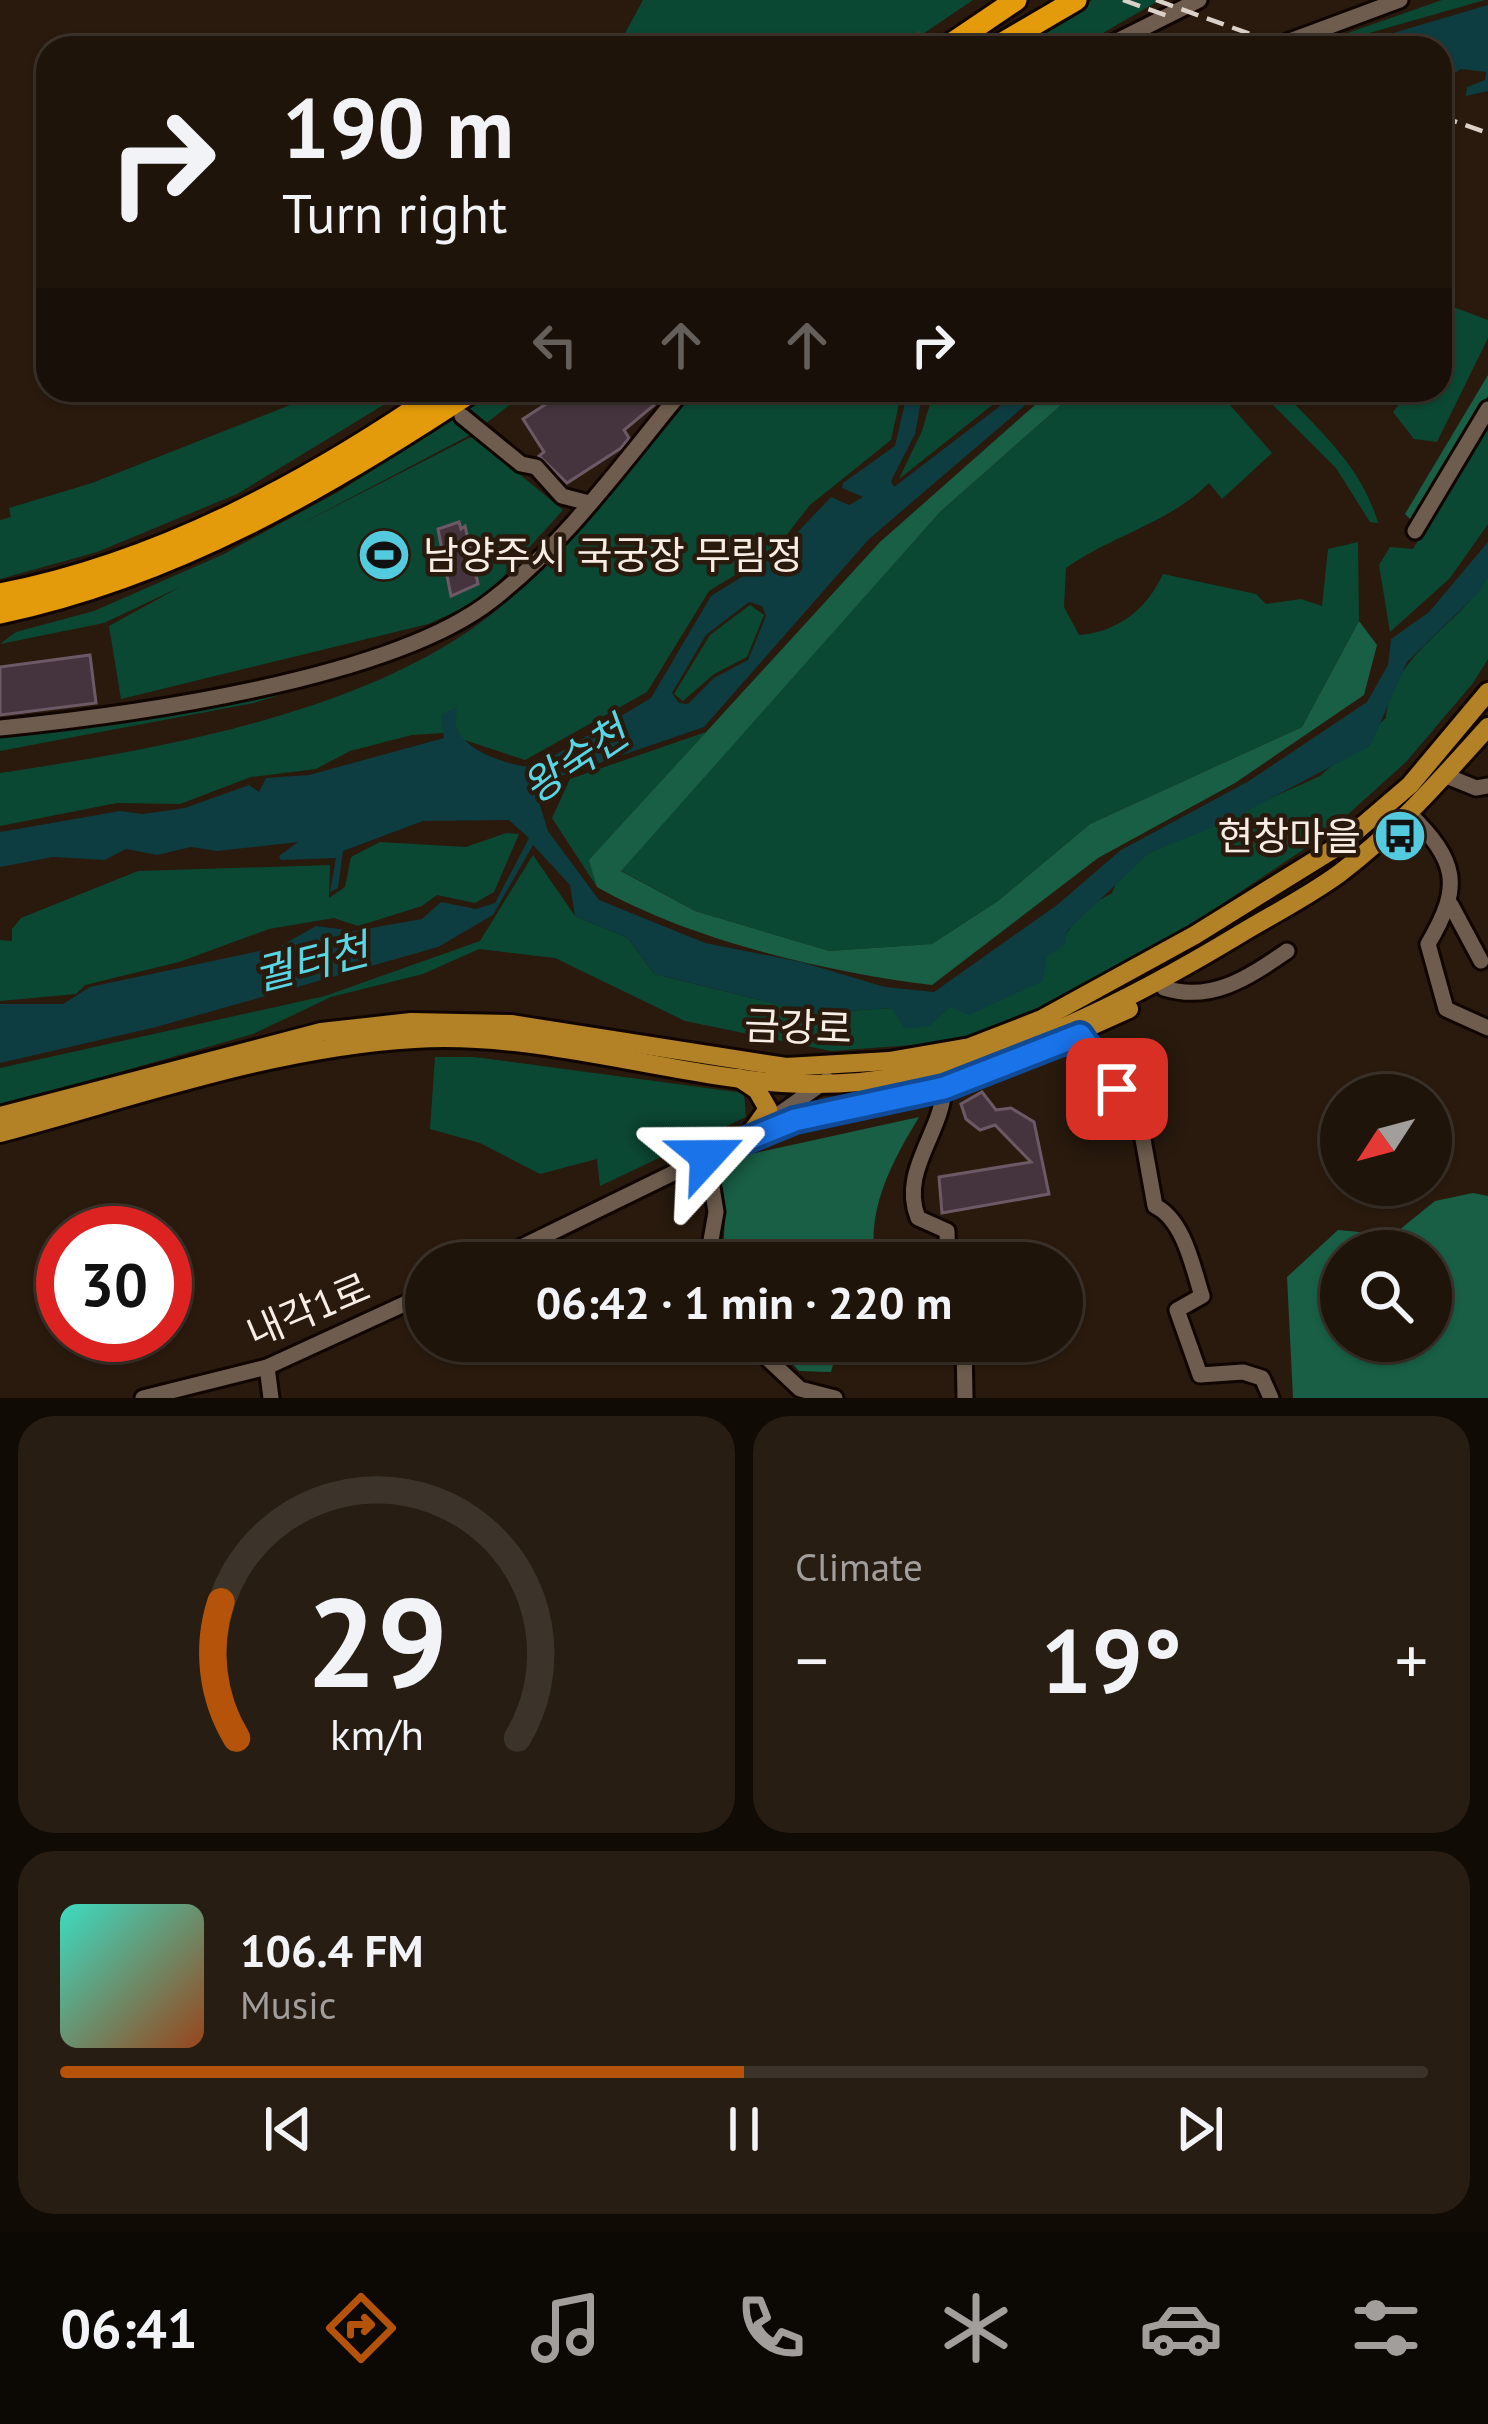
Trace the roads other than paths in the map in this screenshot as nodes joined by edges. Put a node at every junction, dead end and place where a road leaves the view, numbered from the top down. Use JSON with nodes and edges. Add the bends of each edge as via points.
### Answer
{"nodes":[{"id":1,"x":995,"y":0,"type":"edge"},
{"id":2,"x":1016,"y":0,"type":"edge"},
{"id":3,"x":1050,"y":0,"type":"edge"},
{"id":4,"x":1076,"y":0,"type":"edge"},
{"id":5,"x":1198,"y":0,"type":"edge"},
{"id":6,"x":1400,"y":0,"type":"edge"},
{"id":7,"x":949,"y":36,"type":"edge"},
{"id":8,"x":963,"y":36,"type":"edge"},
{"id":9,"x":997,"y":36,"type":"edge"},
{"id":10,"x":1014,"y":36,"type":"edge"},
{"id":11,"x":1127,"y":36,"type":"edge"},
{"id":12,"x":1303,"y":36,"type":"edge"},
{"id":13,"x":424,"y":402,"type":"edge"},
{"id":14,"x":456,"y":402,"type":"edge"},
{"id":15,"x":673,"y":402,"type":"edge"},
{"id":16,"x":1488,"y":409,"type":"edge"},
{"id":17,"x":462,"y":416,"type":"dead end"},
{"id":18,"x":589,"y":503,"type":"junction"},
{"id":19,"x":1415,"y":531,"type":"dead end"},
{"id":20,"x":6,"y":605,"type":"edge"},
{"id":21,"x":0,"y":629,"type":"edge"},
{"id":22,"x":1488,"y":692,"type":"edge"},
{"id":23,"x":1488,"y":727,"type":"edge"},
{"id":24,"x":0,"y":728,"type":"edge"},
{"id":25,"x":1444,"y":775,"type":"junction"},
{"id":26,"x":1488,"y":786,"type":"edge"},
{"id":27,"x":1409,"y":813,"type":"junction"},
{"id":28,"x":1450,"y":905,"type":"junction"},
{"id":29,"x":1288,"y":951,"type":"dead end"},
{"id":30,"x":1481,"y":961,"type":"dead end"},
{"id":31,"x":1190,"y":964,"type":"junction"},
{"id":32,"x":1164,"y":988,"type":"junction"},
{"id":33,"x":1488,"y":1028,"type":"edge"},
{"id":34,"x":1080,"y":1035,"type":"junction"},
{"id":35,"x":828,"y":1076,"type":"junction"},
{"id":36,"x":737,"y":1077,"type":"junction"},
{"id":37,"x":944,"y":1088,"type":"junction"},
{"id":38,"x":0,"y":1116,"type":"edge"},
{"id":39,"x":0,"y":1133,"type":"edge"},
{"id":40,"x":747,"y":1137,"type":"junction"},
{"id":41,"x":707,"y":1156,"type":"junction"},
{"id":42,"x":532,"y":1242,"type":"edge"},
{"id":43,"x":711,"y":1242,"type":"edge"},
{"id":44,"x":947,"y":1242,"type":"edge"},
{"id":45,"x":405,"y":1304,"type":"edge"},
{"id":46,"x":771,"y":1362,"type":"edge"},
{"id":47,"x":964,"y":1362,"type":"edge"},
{"id":48,"x":267,"y":1367,"type":"junction"},
{"id":49,"x":178,"y":1394,"type":"edge"},
{"id":50,"x":143,"y":1398,"type":"edge"},
{"id":51,"x":271,"y":1398,"type":"edge"},
{"id":52,"x":835,"y":1398,"type":"edge"},
{"id":53,"x":965,"y":1398,"type":"edge"},
{"id":54,"x":1271,"y":1398,"type":"edge"}],
"edges":[{"from":1,"to":7,"type":"highway"},
{"from":2,"to":8,"type":"highway"},
{"from":3,"to":9,"type":"highway"},
{"from":4,"to":10,"type":"highway"},
{"from":5,"to":11,"type":"street"},
{"from":6,"to":12,"type":"street"},
{"from":13,"to":20,"type":"highway","via":[[281,491]]},
{"from":14,"to":20,"type":"highway","via":[[223,538],[120,580]]},
{"from":15,"to":18,"type":"street"},
{"from":16,"to":19,"type":"street"},
{"from":17,"to":18,"type":"street","via":[[521,464],[536,467],[562,496]]},
{"from":18,"to":24,"type":"street","via":[[493,600],[409,645],[164,708]]},
{"from":20,"to":21,"type":"highway"},
{"from":22,"to":35,"type":"main road","name":"금강로","via":[[1410,785],[1340,845],[1195,935],[1042,1019],[970,1047]]},
{"from":23,"to":25,"type":"main road","name":"금강로"},
{"from":25,"to":26,"type":"street"},
{"from":25,"to":27,"type":"main road","name":"금강로"},
{"from":27,"to":28,"type":"street","via":[[1442,847]]},
{"from":27,"to":31,"type":"main road","name":"금강로","via":[[1339,874]]},
{"from":28,"to":30,"type":"street"},
{"from":28,"to":33,"type":"street","via":[[1428,944],[1429,960],[1446,1009]]},
{"from":29,"to":32,"type":"street","via":[[1232,985],[1204,993]]},
{"from":31,"to":32,"type":"main road"},
{"from":31,"to":35,"type":"main road","name":"금강로","via":[[1001,1054],[908,1076]]},
{"from":32,"to":34,"type":"main road"},
{"from":34,"to":37,"type":"main road"},
{"from":34,"to":54,"type":"street","via":[[1139,1117],[1155,1206],[1188,1252],[1202,1296],[1177,1310],[1200,1375],[1262,1378]]},
{"from":35,"to":36,"type":"main road","name":"금강로"},
{"from":35,"to":38,"type":"main road","name":"금강로","via":[[511,1024],[411,1022],[321,1032]]},
{"from":35,"to":40,"type":"street"},
{"from":36,"to":39,"type":"main road","name":"금강로","via":[[546,1046],[417,1038],[281,1060]]},
{"from":36,"to":40,"type":"main road","via":[[768,1109]]},
{"from":37,"to":40,"type":"main road"},
{"from":37,"to":44,"type":"street","via":[[944,1109],[917,1164],[913,1205],[918,1218],[947,1231]]},
{"from":40,"to":41,"type":"street"},
{"from":41,"to":42,"type":"street"},
{"from":41,"to":43,"type":"street","via":[[716,1212]]},
{"from":45,"to":48,"type":"street","name":"내각1로"},
{"from":46,"to":52,"type":"street","via":[[800,1389]]},
{"from":47,"to":53,"type":"street"},
{"from":48,"to":49,"type":"street","name":"내각1로"},
{"from":48,"to":51,"type":"street"},
{"from":49,"to":50,"type":"street","name":"내각1로"}]}
